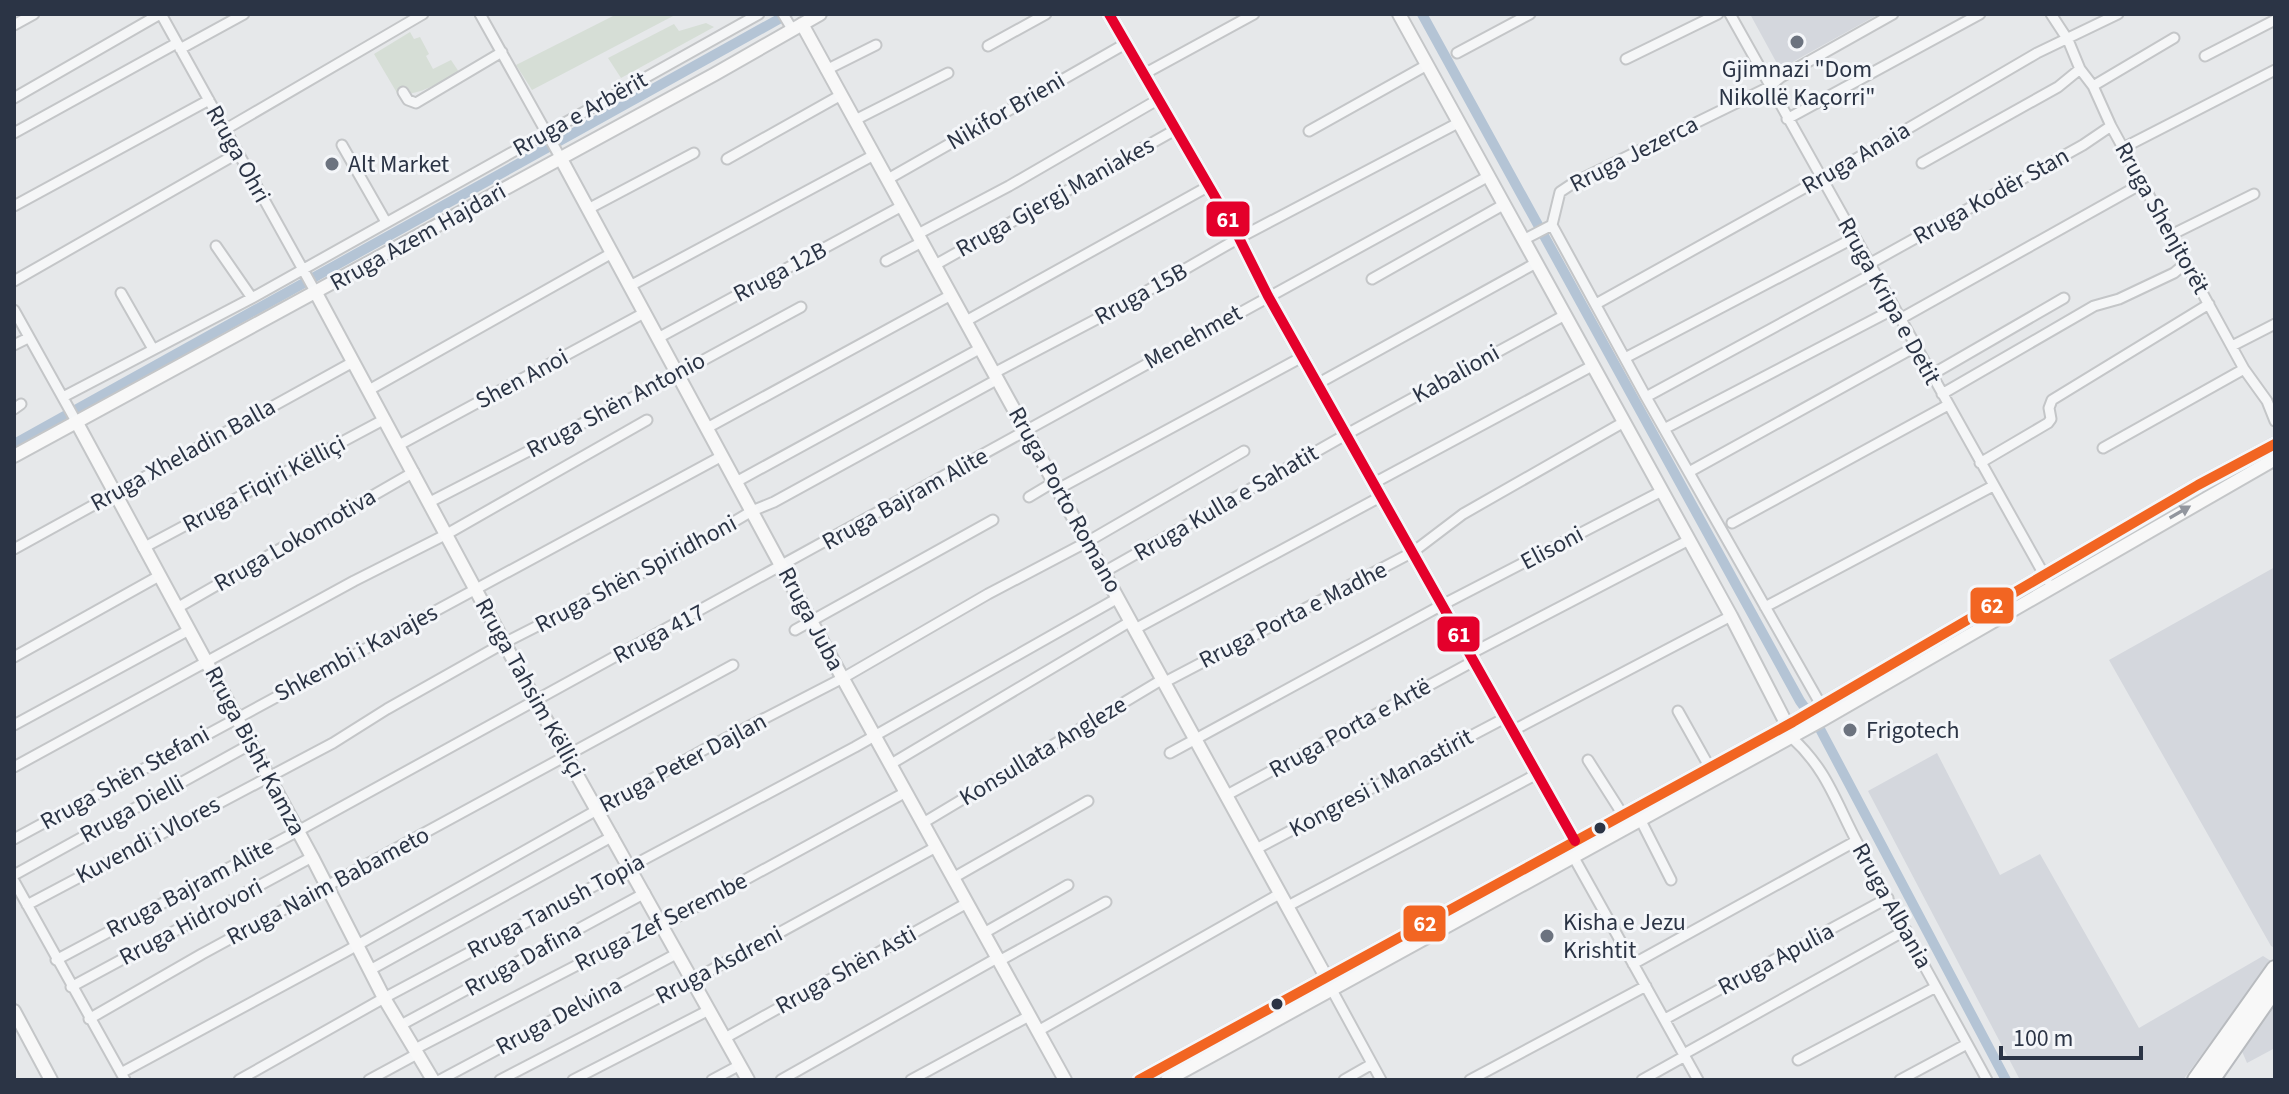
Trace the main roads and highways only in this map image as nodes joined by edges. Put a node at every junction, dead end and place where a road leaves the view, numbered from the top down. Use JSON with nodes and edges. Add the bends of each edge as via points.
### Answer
{"nodes":[{"id":1,"x":2275,"y":969,"type":"edge"},
{"id":2,"x":2275,"y":988,"type":"edge"},
{"id":3,"x":2196,"y":1080,"type":"edge"},
{"id":4,"x":2211,"y":1080,"type":"edge"}],
"edges":[{"from":1,"to":3,"type":"highway"},
{"from":2,"to":4,"type":"highway"}]}
